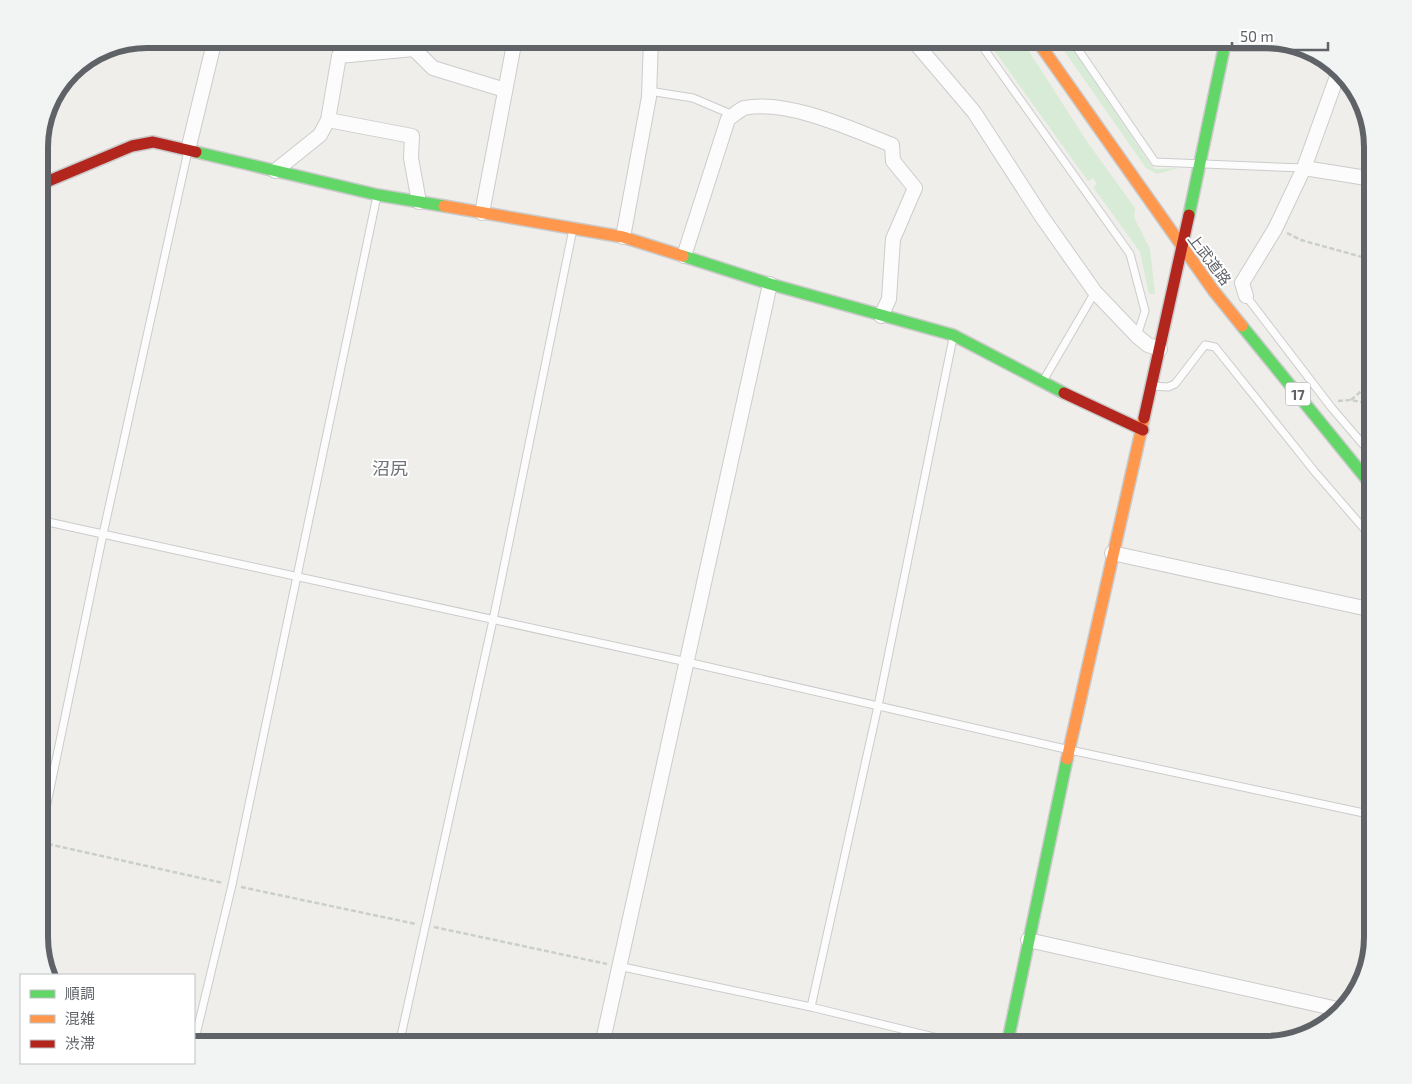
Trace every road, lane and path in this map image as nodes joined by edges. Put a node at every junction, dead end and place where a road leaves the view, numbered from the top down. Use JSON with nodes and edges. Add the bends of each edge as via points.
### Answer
{"nodes":[{"id":1,"x":213,"y":48,"type":"edge"},
{"id":2,"x":512,"y":48,"type":"edge"},
{"id":3,"x":651,"y":48,"type":"edge"},
{"id":4,"x":920,"y":48,"type":"edge"},
{"id":5,"x":983,"y":48,"type":"edge"},
{"id":6,"x":1042,"y":48,"type":"edge"},
{"id":7,"x":1077,"y":48,"type":"edge"},
{"id":8,"x":1224,"y":48,"type":"edge"},
{"id":9,"x":1337,"y":78,"type":"edge"},
{"id":10,"x":505,"y":90,"type":"junction"},
{"id":11,"x":649,"y":90,"type":"junction"},
{"id":12,"x":733,"y":115,"type":"junction"},
{"id":13,"x":328,"y":120,"type":"junction"},
{"id":14,"x":188,"y":150,"type":"junction"},
{"id":15,"x":1201,"y":162,"type":"junction"},
{"id":16,"x":1304,"y":168,"type":"junction"},
{"id":17,"x":276,"y":171,"type":"junction"},
{"id":18,"x":1364,"y":178,"type":"edge"},
{"id":19,"x":48,"y":181,"type":"edge"},
{"id":20,"x":378,"y":195,"type":"junction"},
{"id":21,"x":419,"y":202,"type":"junction"},
{"id":22,"x":482,"y":213,"type":"junction"},
{"id":23,"x":573,"y":229,"type":"junction"},
{"id":24,"x":1275,"y":229,"type":"junction"},
{"id":25,"x":623,"y":237,"type":"junction"},
{"id":26,"x":1183,"y":248,"type":"junction"},
{"id":27,"x":684,"y":256,"type":"junction"},
{"id":28,"x":1364,"y":258,"type":"edge"},
{"id":29,"x":770,"y":284,"type":"junction"},
{"id":30,"x":1094,"y":292,"type":"junction"},
{"id":31,"x":1246,"y":296,"type":"joint"},
{"id":32,"x":881,"y":316,"type":"junction"},
{"id":33,"x":954,"y":335,"type":"junction"},
{"id":34,"x":1137,"y":336,"type":"junction"},
{"id":35,"x":1160,"y":349,"type":"junction"},
{"id":36,"x":1042,"y":383,"type":"junction"},
{"id":37,"x":1152,"y":386,"type":"junction"},
{"id":38,"x":1364,"y":389,"type":"edge"},
{"id":39,"x":1351,"y":400,"type":"junction"},
{"id":40,"x":1364,"y":402,"type":"edge"},
{"id":41,"x":1331,"y":407,"type":"junction"},
{"id":42,"x":1143,"y":430,"type":"junction"},
{"id":43,"x":1364,"y":446,"type":"edge"},
{"id":44,"x":1364,"y":477,"type":"edge"},
{"id":45,"x":48,"y":522,"type":"edge"},
{"id":46,"x":1364,"y":529,"type":"edge"},
{"id":47,"x":103,"y":534,"type":"junction"},
{"id":48,"x":1112,"y":552,"type":"junction"},
{"id":49,"x":297,"y":577,"type":"junction"},
{"id":50,"x":1364,"y":608,"type":"edge"},
{"id":51,"x":493,"y":620,"type":"junction"},
{"id":52,"x":687,"y":662,"type":"junction"},
{"id":53,"x":878,"y":706,"type":"junction"},
{"id":54,"x":1070,"y":750,"type":"junction"},
{"id":55,"x":48,"y":799,"type":"edge"},
{"id":56,"x":1364,"y":813,"type":"edge"},
{"id":57,"x":48,"y":844,"type":"edge"},
{"id":58,"x":232,"y":885,"type":"junction"},
{"id":59,"x":426,"y":926,"type":"junction"},
{"id":60,"x":1028,"y":940,"type":"junction"},
{"id":61,"x":618,"y":966,"type":"junction"},
{"id":62,"x":811,"y":1007,"type":"junction"},
{"id":63,"x":1335,"y":1009,"type":"edge"},
{"id":64,"x":196,"y":1036,"type":"edge"},
{"id":65,"x":401,"y":1036,"type":"edge"},
{"id":66,"x":604,"y":1036,"type":"edge"},
{"id":67,"x":930,"y":1036,"type":"edge"},
{"id":68,"x":1009,"y":1036,"type":"edge"}],
"edges":[{"from":1,"to":14,"type":"street"},
{"from":2,"to":10,"type":"street"},
{"from":3,"to":11,"type":"street"},
{"from":4,"to":30,"type":"street","via":[[974,112]]},
{"from":5,"to":34,"type":"lane","via":[[1130,254],[1145,311]]},
{"from":6,"to":26,"type":"main road","name":"上武道路","number":"17"},
{"from":7,"to":15,"type":"lane","via":[[1155,162]]},
{"from":8,"to":15,"type":"main road"},
{"from":9,"to":16,"type":"street"},
{"from":10,"to":13,"type":"street","via":[[433,68],[414,49],[339,56]]},
{"from":10,"to":22,"type":"street"},
{"from":11,"to":12,"type":"lane","via":[[693,98]]},
{"from":11,"to":25,"type":"street"},
{"from":12,"to":27,"type":"street","via":[[728,119]]},
{"from":12,"to":32,"type":"street","via":[[743,108],[779,108],[830,120],[892,145],[893,161],[915,188],[893,239],[889,299]]},
{"from":13,"to":17,"type":"street","via":[[320,135]]},
{"from":13,"to":21,"type":"street","via":[[412,136],[411,158]]},
{"from":14,"to":17,"type":"main road"},
{"from":14,"to":19,"type":"main road","via":[[145,143]]},
{"from":14,"to":47,"type":"lane"},
{"from":15,"to":16,"type":"lane"},
{"from":15,"to":26,"type":"main road"},
{"from":16,"to":18,"type":"street"},
{"from":16,"to":24,"type":"street"},
{"from":17,"to":20,"type":"main road"},
{"from":20,"to":21,"type":"main road"},
{"from":20,"to":49,"type":"lane"},
{"from":21,"to":22,"type":"main road"},
{"from":22,"to":23,"type":"main road"},
{"from":23,"to":25,"type":"main road"},
{"from":23,"to":51,"type":"lane"},
{"from":24,"to":28,"type":"path","via":[[1301,240]]},
{"from":24,"to":31,"type":"street","via":[[1242,283]]},
{"from":25,"to":27,"type":"main road"},
{"from":26,"to":35,"type":"main road"},
{"from":26,"to":44,"type":"main road","name":"上武道路","number":"17","via":[[1213,290]]},
{"from":27,"to":29,"type":"main road"},
{"from":29,"to":32,"type":"main road"},
{"from":29,"to":52,"type":"street"},
{"from":30,"to":34,"type":"street"},
{"from":30,"to":36,"type":"lane"},
{"from":31,"to":41,"type":"lane"},
{"from":32,"to":33,"type":"main road"},
{"from":33,"to":36,"type":"main road"},
{"from":33,"to":53,"type":"lane"},
{"from":34,"to":35,"type":"street"},
{"from":35,"to":37,"type":"main road"},
{"from":36,"to":42,"type":"main road"},
{"from":37,"to":42,"type":"main road"},
{"from":37,"to":46,"type":"lane","via":[[1175,384],[1205,345],[1215,346]]},
{"from":38,"to":39,"type":"path"},
{"from":39,"to":40,"type":"path"},
{"from":39,"to":41,"type":"path","via":[[1341,399]]},
{"from":41,"to":43,"type":"lane"},
{"from":42,"to":48,"type":"main road"},
{"from":45,"to":47,"type":"lane"},
{"from":47,"to":49,"type":"lane"},
{"from":47,"to":55,"type":"lane"},
{"from":48,"to":50,"type":"street"},
{"from":48,"to":54,"type":"main road"},
{"from":49,"to":51,"type":"lane"},
{"from":49,"to":58,"type":"lane"},
{"from":51,"to":52,"type":"lane"},
{"from":51,"to":59,"type":"lane"},
{"from":52,"to":53,"type":"lane"},
{"from":52,"to":61,"type":"street"},
{"from":53,"to":54,"type":"lane"},
{"from":53,"to":62,"type":"lane"},
{"from":54,"to":56,"type":"lane"},
{"from":54,"to":60,"type":"main road"},
{"from":57,"to":58,"type":"path"},
{"from":58,"to":59,"type":"path"},
{"from":58,"to":64,"type":"lane"},
{"from":59,"to":61,"type":"path"},
{"from":59,"to":65,"type":"lane"},
{"from":60,"to":63,"type":"street"},
{"from":60,"to":68,"type":"main road"},
{"from":61,"to":62,"type":"lane"},
{"from":61,"to":66,"type":"street"},
{"from":62,"to":67,"type":"lane"}]}
